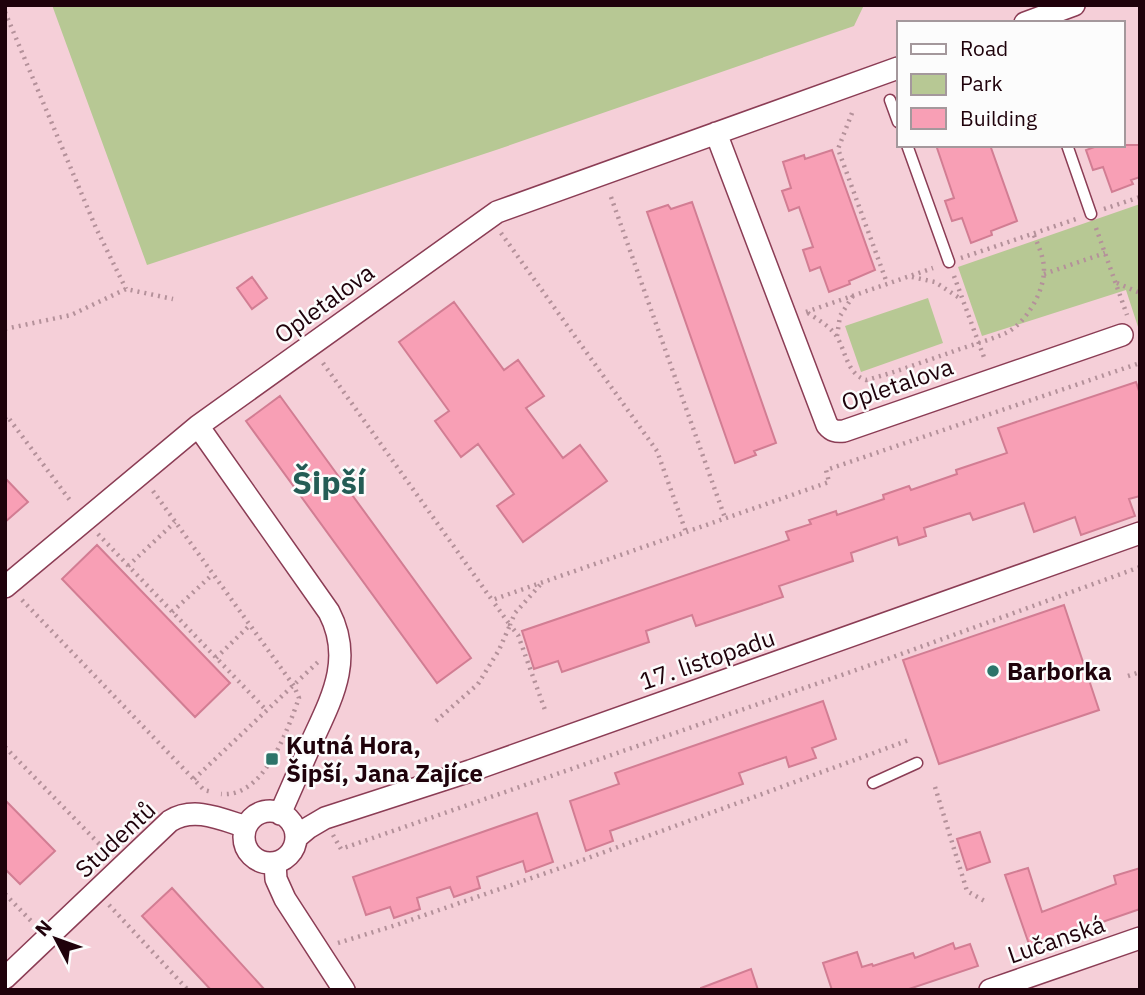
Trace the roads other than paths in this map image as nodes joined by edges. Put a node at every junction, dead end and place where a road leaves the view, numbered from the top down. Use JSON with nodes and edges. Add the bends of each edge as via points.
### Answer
{"nodes":[{"id":1,"x":1074,"y":5,"type":"edge"},
{"id":2,"x":1030,"y":21,"type":"edge"},
{"id":3,"x":897,"y":68,"type":"edge"},
{"id":4,"x":890,"y":100,"type":"dead end"},
{"id":5,"x":897,"y":119,"type":"edge"},
{"id":6,"x":716,"y":133,"type":"junction"},
{"id":7,"x":907,"y":147,"type":"edge"},
{"id":8,"x":1068,"y":147,"type":"edge"},
{"id":9,"x":1091,"y":214,"type":"road end"},
{"id":10,"x":949,"y":262,"type":"road end"},
{"id":11,"x":1125,"y":328,"type":"road end"},
{"id":12,"x":198,"y":426,"type":"junction"},
{"id":13,"x":1140,"y":533,"type":"edge"},
{"id":14,"x":7,"y":585,"type":"edge"},
{"id":15,"x":917,"y":763,"type":"dead end"},
{"id":16,"x":873,"y":783,"type":"dead end"},
{"id":17,"x":280,"y":814,"type":"junction"},
{"id":18,"x":246,"y":827,"type":"junction"},
{"id":19,"x":296,"y":838,"type":"junction"},
{"id":20,"x":275,"y":863,"type":"junction"},
{"id":21,"x":1140,"y":938,"type":"edge"},
{"id":22,"x":5,"y":978,"type":"edge"},
{"id":23,"x":1016,"y":986,"type":"edge"},
{"id":24,"x":344,"y":990,"type":"edge"},
{"id":25,"x":990,"y":990,"type":"edge"}],
"edges":[{"from":1,"to":2,"type":"street"},
{"from":3,"to":6,"type":"street","name":"Opletalova"},
{"from":4,"to":5,"type":"lane"},
{"from":6,"to":11,"type":"street","name":"Opletalova","via":[[831,430],[844,430],[993,380]]},
{"from":6,"to":12,"type":"street","name":"Opletalova","via":[[497,212]]},
{"from":7,"to":10,"type":"lane"},
{"from":8,"to":9,"type":"lane"},
{"from":12,"to":14,"type":"street","name":"Opletalova"},
{"from":12,"to":17,"type":"street","via":[[329,612],[340,640],[339,671],[330,705]]},
{"from":13,"to":19,"type":"street","name":"17. listopadu","via":[[325,818]]},
{"from":15,"to":16,"type":"lane"},
{"from":17,"to":18,"type":"street","via":[[264,812]]},
{"from":17,"to":19,"type":"street","via":[[292,823]]},
{"from":18,"to":20,"type":"street","via":[[245,843],[253,856]]},
{"from":18,"to":22,"type":"street","name":"Studentů","via":[[206,815],[181,814]]},
{"from":19,"to":20,"type":"street","via":[[289,854]]},
{"from":20,"to":24,"type":"street","via":[[285,899]]},
{"from":21,"to":23,"type":"street","name":"Lučanská"},
{"from":23,"to":25,"type":"street","name":"Lučanská"}]}
